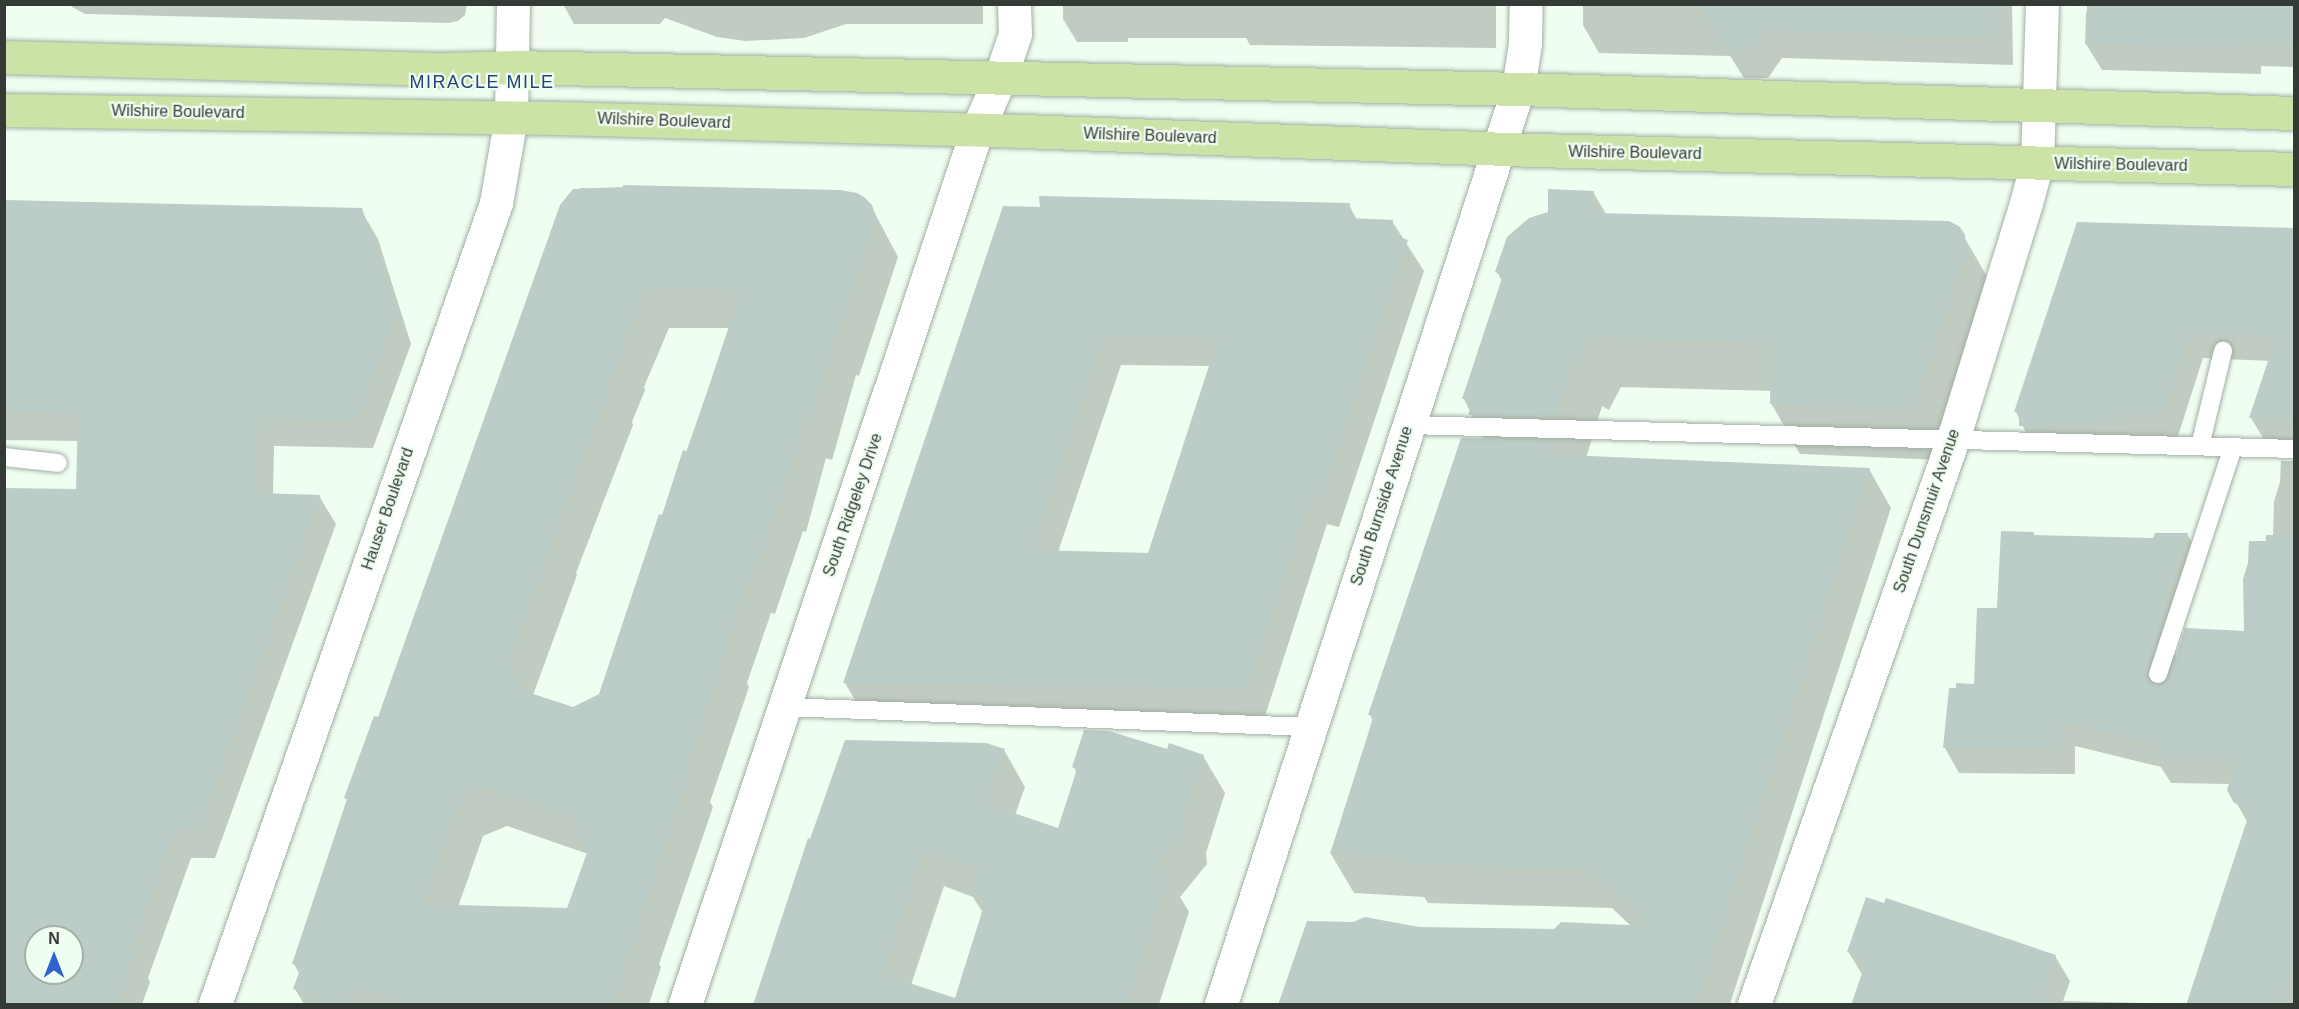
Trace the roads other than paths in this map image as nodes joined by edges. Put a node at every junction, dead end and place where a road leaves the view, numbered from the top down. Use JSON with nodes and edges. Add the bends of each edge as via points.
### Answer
{"nodes":[{"id":1,"x":513,"y":4,"type":"edge"},
{"id":2,"x":1014,"y":4,"type":"edge"},
{"id":3,"x":1526,"y":4,"type":"edge"},
{"id":4,"x":2042,"y":4,"type":"edge"},
{"id":5,"x":4,"y":57,"type":"edge"},
{"id":6,"x":513,"y":67,"type":"junction"},
{"id":7,"x":1000,"y":78,"type":"junction"},
{"id":8,"x":1518,"y":89,"type":"junction"},
{"id":9,"x":2040,"y":105,"type":"junction"},
{"id":10,"x":4,"y":110,"type":"edge"},
{"id":11,"x":2295,"y":113,"type":"edge"},
{"id":12,"x":511,"y":117,"type":"junction"},
{"id":13,"x":977,"y":130,"type":"junction"},
{"id":14,"x":1499,"y":149,"type":"junction"},
{"id":15,"x":2037,"y":163,"type":"junction"},
{"id":16,"x":2295,"y":169,"type":"edge"},
{"id":17,"x":2223,"y":351,"type":"dead end"},
{"id":18,"x":1409,"y":425,"type":"junction"},
{"id":19,"x":1953,"y":439,"type":"junction"},
{"id":20,"x":2200,"y":446,"type":"junction"},
{"id":21,"x":2233,"y":447,"type":"junction"},
{"id":22,"x":2295,"y":449,"type":"edge"},
{"id":23,"x":4,"y":457,"type":"edge"},
{"id":24,"x":58,"y":463,"type":"dead end"},
{"id":25,"x":2158,"y":674,"type":"dead end"},
{"id":26,"x":785,"y":707,"type":"junction"},
{"id":27,"x":1311,"y":727,"type":"junction"},
{"id":28,"x":215,"y":1005,"type":"edge"},
{"id":29,"x":685,"y":1005,"type":"edge"},
{"id":30,"x":1221,"y":1005,"type":"edge"},
{"id":31,"x":1754,"y":1005,"type":"edge"}],
"edges":[{"from":1,"to":6,"type":"street","name":"Hauser Boulevard"},
{"from":2,"to":7,"type":"street","name":"South Ridgeley Drive","via":[[1015,34]]},
{"from":3,"to":8,"type":"street","name":"South Burnside Avenue"},
{"from":4,"to":9,"type":"street","name":"South Dunsmuir Avenue"},
{"from":5,"to":6,"type":"main road","via":[[446,69]]},
{"from":6,"to":7,"type":"main road"},
{"from":6,"to":12,"type":"street","name":"Hauser Boulevard"},
{"from":7,"to":8,"type":"main road"},
{"from":7,"to":13,"type":"street","name":"South Ridgeley Drive"},
{"from":8,"to":9,"type":"main road"},
{"from":8,"to":14,"type":"street","name":"South Burnside Avenue"},
{"from":9,"to":11,"type":"main road"},
{"from":9,"to":15,"type":"street","name":"South Dunsmuir Avenue"},
{"from":10,"to":12,"type":"main road","name":"Wilshire Boulevard"},
{"from":12,"to":13,"type":"main road","name":"Wilshire Boulevard"},
{"from":12,"to":28,"type":"street","name":"Hauser Boulevard","via":[[496,203]]},
{"from":13,"to":14,"type":"main road","name":"Wilshire Boulevard"},
{"from":13,"to":26,"type":"street","name":"South Ridgeley Drive"},
{"from":14,"to":15,"type":"main road","name":"Wilshire Boulevard"},
{"from":14,"to":18,"type":"street","name":"South Burnside Avenue"},
{"from":15,"to":16,"type":"main road","name":"Wilshire Boulevard"},
{"from":15,"to":19,"type":"street","name":"South Dunsmuir Avenue"},
{"from":17,"to":20,"type":"lane"},
{"from":18,"to":19,"type":"lane"},
{"from":18,"to":27,"type":"street","name":"South Burnside Avenue"},
{"from":19,"to":20,"type":"lane"},
{"from":19,"to":31,"type":"street","name":"South Dunsmuir Avenue"},
{"from":20,"to":21,"type":"lane"},
{"from":21,"to":22,"type":"lane"},
{"from":21,"to":25,"type":"lane"},
{"from":23,"to":24,"type":"lane"},
{"from":26,"to":27,"type":"lane"},
{"from":26,"to":29,"type":"street","name":"South Ridgeley Drive"},
{"from":27,"to":30,"type":"street","name":"South Burnside Avenue"}]}
